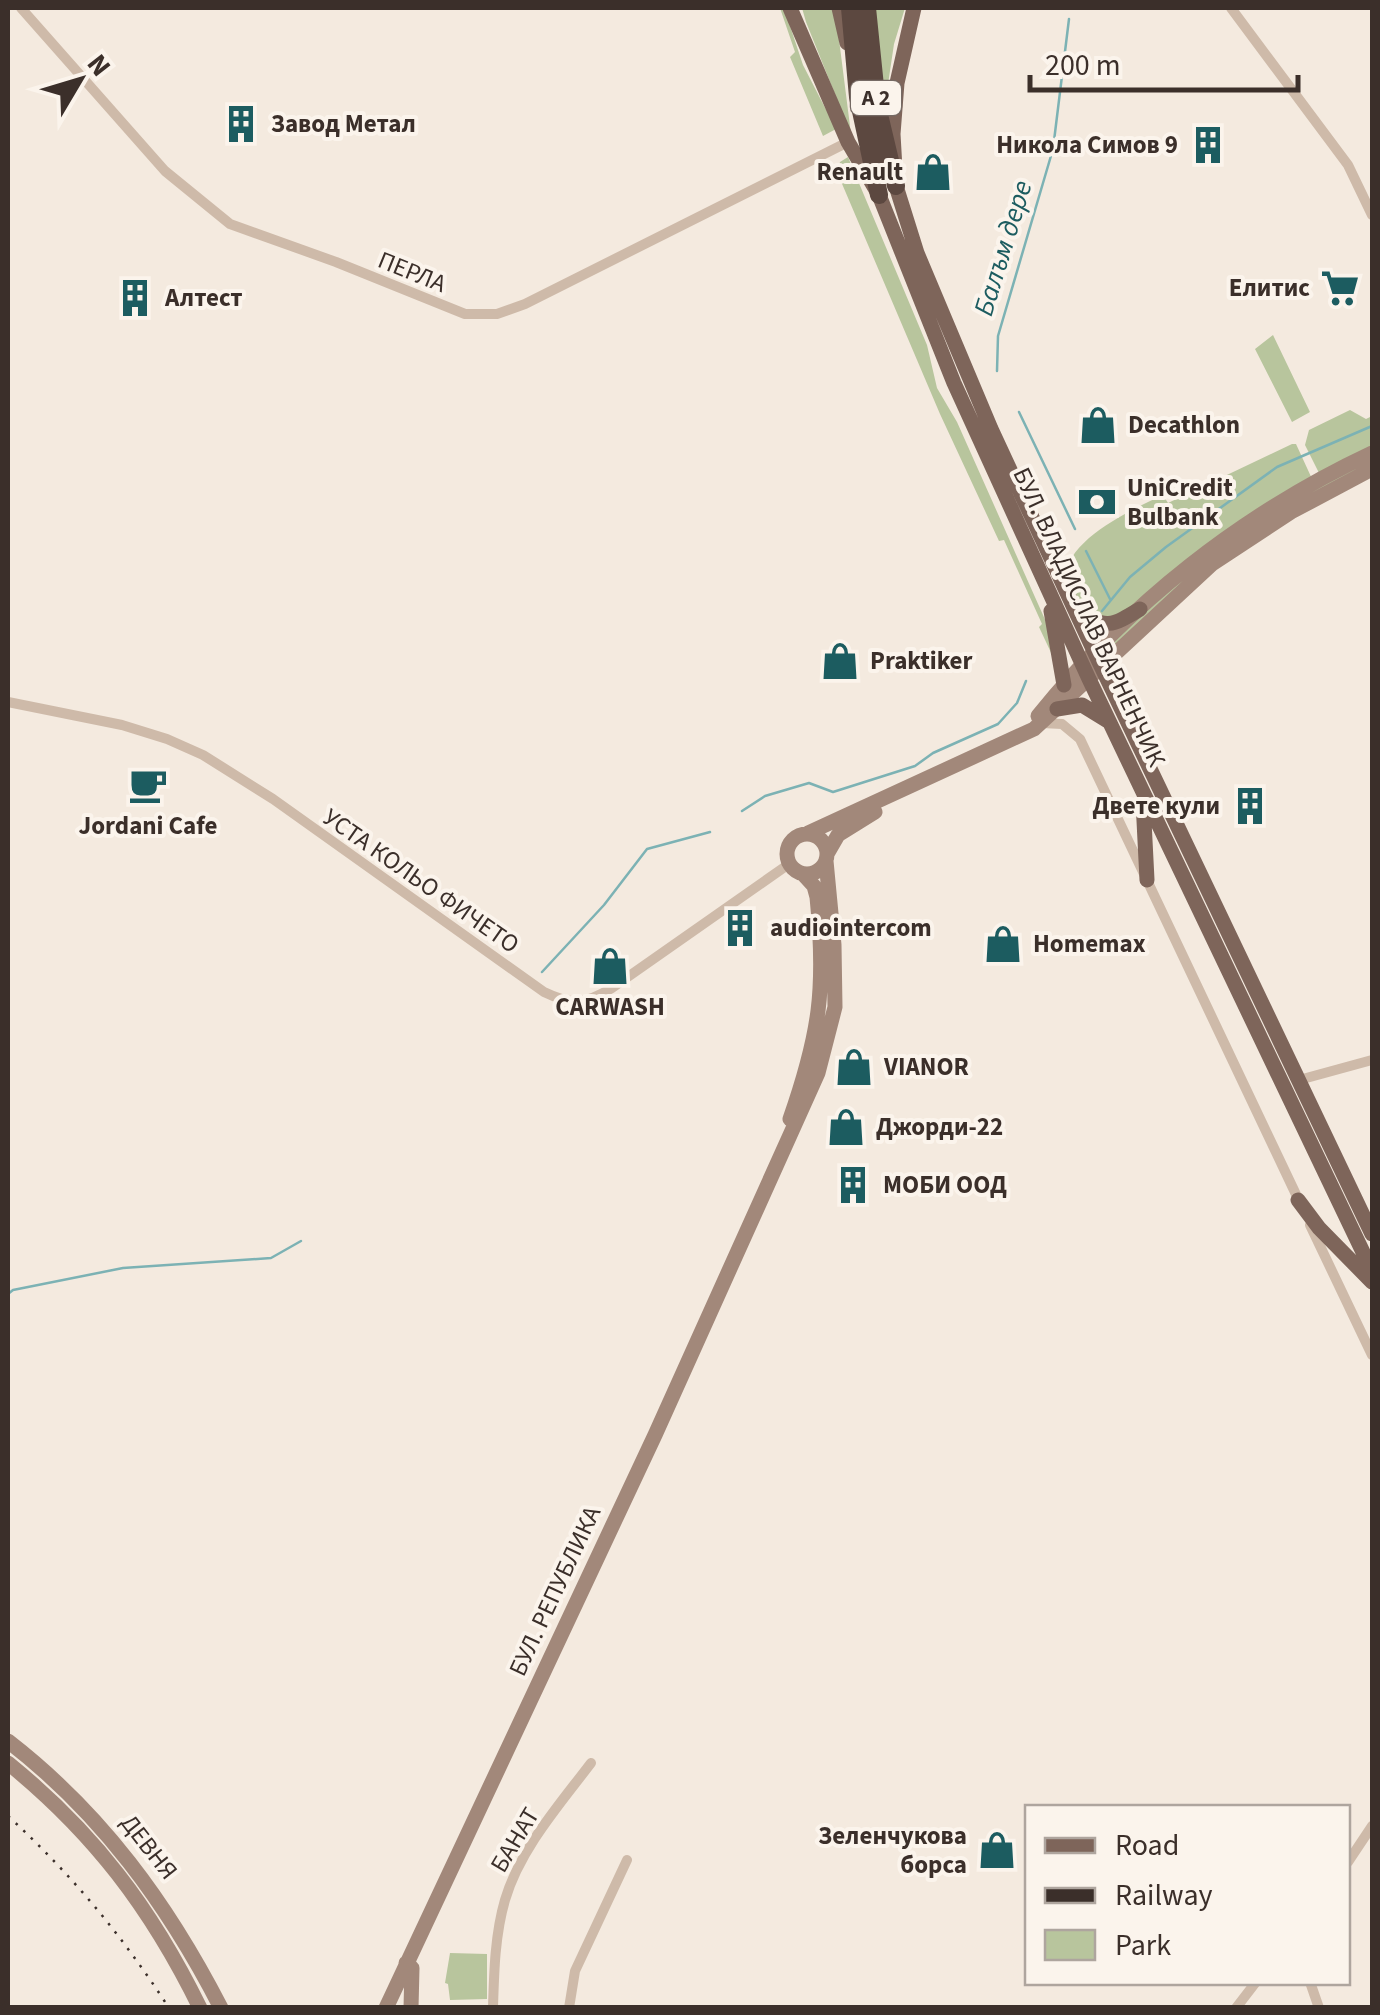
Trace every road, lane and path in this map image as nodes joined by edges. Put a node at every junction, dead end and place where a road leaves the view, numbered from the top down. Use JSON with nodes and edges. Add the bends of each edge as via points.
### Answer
{"nodes":[{"id":1,"x":21,"y":8,"type":"edge"},
{"id":2,"x":790,"y":8,"type":"edge"},
{"id":3,"x":839,"y":8,"type":"edge"},
{"id":4,"x":850,"y":8,"type":"edge"},
{"id":5,"x":867,"y":8,"type":"edge"},
{"id":6,"x":917,"y":8,"type":"edge"},
{"id":7,"x":1230,"y":8,"type":"edge"},
{"id":8,"x":852,"y":61,"type":"junction"},
{"id":9,"x":848,"y":142,"type":"junction"},
{"id":10,"x":887,"y":191,"type":"junction"},
{"id":11,"x":1372,"y":216,"type":"edge"},
{"id":12,"x":1372,"y":453,"type":"edge"},
{"id":13,"x":1372,"y":470,"type":"edge"},
{"id":14,"x":1044,"y":578,"type":"junction"},
{"id":15,"x":1076,"y":609,"type":"junction"},
{"id":16,"x":1140,"y":609,"type":"junction"},
{"id":17,"x":1092,"y":666,"type":"junction"},
{"id":18,"x":1064,"y":685,"type":"junction"},
{"id":19,"x":8,"y":702,"type":"edge"},
{"id":20,"x":1057,"y":709,"type":"junction"},
{"id":21,"x":1110,"y":722,"type":"junction"},
{"id":22,"x":1042,"y":723,"type":"junction"},
{"id":23,"x":1022,"y":734,"type":"junction"},
{"id":24,"x":906,"y":790,"type":"junction"},
{"id":25,"x":1143,"y":792,"type":"junction"},
{"id":26,"x":808,"y":834,"type":"junction"},
{"id":27,"x":827,"y":858,"type":"junction"},
{"id":28,"x":789,"y":864,"type":"junction"},
{"id":29,"x":804,"y":874,"type":"junction"},
{"id":30,"x":1147,"y":880,"type":"junction"},
{"id":31,"x":1372,"y":1060,"type":"edge"},
{"id":32,"x":1299,"y":1080,"type":"junction"},
{"id":33,"x":764,"y":1194,"type":"junction"},
{"id":34,"x":1298,"y":1200,"type":"junction"},
{"id":35,"x":1372,"y":1234,"type":"edge"},
{"id":36,"x":1372,"y":1271,"type":"edge"},
{"id":37,"x":1372,"y":1282,"type":"edge"},
{"id":38,"x":1372,"y":1355,"type":"edge"},
{"id":39,"x":8,"y":1742,"type":"edge"},
{"id":40,"x":591,"y":1762,"type":"dead end"},
{"id":41,"x":8,"y":1763,"type":"edge"},
{"id":42,"x":1372,"y":1826,"type":"edge"},
{"id":43,"x":1350,"y":1859,"type":"edge"},
{"id":44,"x":627,"y":1860,"type":"dead end"},
{"id":45,"x":406,"y":1963,"type":"junction"},
{"id":46,"x":1254,"y":1985,"type":"edge"},
{"id":47,"x":200,"y":2008,"type":"edge"},
{"id":48,"x":221,"y":2008,"type":"edge"},
{"id":49,"x":386,"y":2008,"type":"edge"},
{"id":50,"x":411,"y":2008,"type":"edge"},
{"id":51,"x":493,"y":2008,"type":"edge"},
{"id":52,"x":569,"y":2008,"type":"edge"},
{"id":53,"x":1236,"y":2008,"type":"edge"}],
"edges":[{"from":1,"to":9,"type":"street","name":"ПЕРЛА","via":[[165,171],[217,216],[465,314],[497,314],[525,304]]},
{"from":2,"to":9,"type":"main road","name":"БУЛ. ВЛАДИСЛАВ ВАРНЕНЧИК"},
{"from":3,"to":8,"type":"main road"},
{"from":4,"to":8,"type":"highway","number":"A 2"},
{"from":5,"to":10,"type":"highway","number":"A 2"},
{"from":6,"to":10,"type":"main road","via":[[894,114]]},
{"from":7,"to":11,"type":"street","via":[[1348,164]]},
{"from":8,"to":10,"type":"highway","number":"A 2","via":[[864,132]]},
{"from":9,"to":10,"type":"main road","name":"БУЛ. ВЛАДИСЛАВ ВАРНЕНЧИК"},
{"from":10,"to":14,"type":"main road","name":"БУЛ. ВЛАДИСЛАВ ВАРНЕНЧИК","via":[[954,383]]},
{"from":10,"to":15,"type":"main road","name":"БУЛ. ВЛАДИСЛАВ ВАРНЕНЧИК"},
{"from":12,"to":16,"type":"street","via":[[1254,517]]},
{"from":13,"to":17,"type":"street","via":[[1212,564]]},
{"from":14,"to":17,"type":"main road","name":"БУЛ. ВЛАДИСЛАВ ВАРНЕНЧИК"},
{"from":14,"to":18,"type":"main road"},
{"from":15,"to":16,"type":"main road","via":[[1108,625]]},
{"from":15,"to":17,"type":"main road","name":"БУЛ. ВЛАДИСЛАВ ВАРНЕНЧИК"},
{"from":16,"to":17,"type":"street"},
{"from":17,"to":18,"type":"street"},
{"from":17,"to":20,"type":"street"},
{"from":17,"to":21,"type":"main road","name":"БУЛ. ВЛАДИСЛАВ ВАРНЕНЧИК"},
{"from":17,"to":32,"type":"main road","name":"БУЛ. ВЛАДИСЛАВ ВАРНЕНЧИК"},
{"from":18,"to":23,"type":"street"},
{"from":19,"to":28,"type":"street","name":"УСТА КОЛЬО ФИЧЕТО","via":[[122,725],[203,756],[544,992],[567,1001],[589,1002],[612,988]]},
{"from":20,"to":21,"type":"main road","via":[[1082,705]]},
{"from":20,"to":22,"type":"street"},
{"from":21,"to":25,"type":"main road","name":"БУЛ. ВЛАДИСЛАВ ВАРНЕНЧИК"},
{"from":22,"to":23,"type":"street"},
{"from":22,"to":30,"type":"street","via":[[1062,724],[1080,739]]},
{"from":23,"to":24,"type":"street"},
{"from":24,"to":26,"type":"street"},
{"from":24,"to":27,"type":"street","via":[[838,835]]},
{"from":25,"to":30,"type":"main road"},
{"from":25,"to":36,"type":"main road","name":"БУЛ. ВЛАДИСЛАВ ВАРНЕНЧИК"},
{"from":26,"to":27,"type":"street","via":[[822,840]]},
{"from":26,"to":28,"type":"street","via":[[791,840]]},
{"from":27,"to":29,"type":"street","via":[[815,873]]},
{"from":27,"to":33,"type":"street","name":"БУЛ. РЕПУБЛИКА","via":[[832,1022],[806,1105]]},
{"from":28,"to":29,"type":"street"},
{"from":29,"to":33,"type":"street","name":"БУЛ. РЕПУБЛИКА","via":[[817,897],[820,1016]]},
{"from":30,"to":34,"type":"street"},
{"from":31,"to":32,"type":"street"},
{"from":32,"to":35,"type":"main road","name":"БУЛ. ВЛАДИСЛАВ ВАРНЕНЧИК"},
{"from":33,"to":45,"type":"street","name":"БУЛ. РЕПУБЛИКА"},
{"from":34,"to":37,"type":"main road"},
{"from":34,"to":38,"type":"street"},
{"from":39,"to":48,"type":"street","name":"ДЕВНЯ","via":[[72,1795],[120,1848],[162,1905]]},
{"from":40,"to":51,"type":"street","name":"БАНАТ","via":[[515,1873],[499,1925]]},
{"from":41,"to":47,"type":"street","name":"ДЕВНЯ","via":[[112,1863]]},
{"from":42,"to":43,"type":"street"},
{"from":44,"to":52,"type":"street","via":[[575,1971]]},
{"from":45,"to":49,"type":"street","name":"БУЛ. РЕПУБЛИКА"},
{"from":45,"to":50,"type":"street","via":[[412,1968]]},
{"from":46,"to":53,"type":"street"}]}
